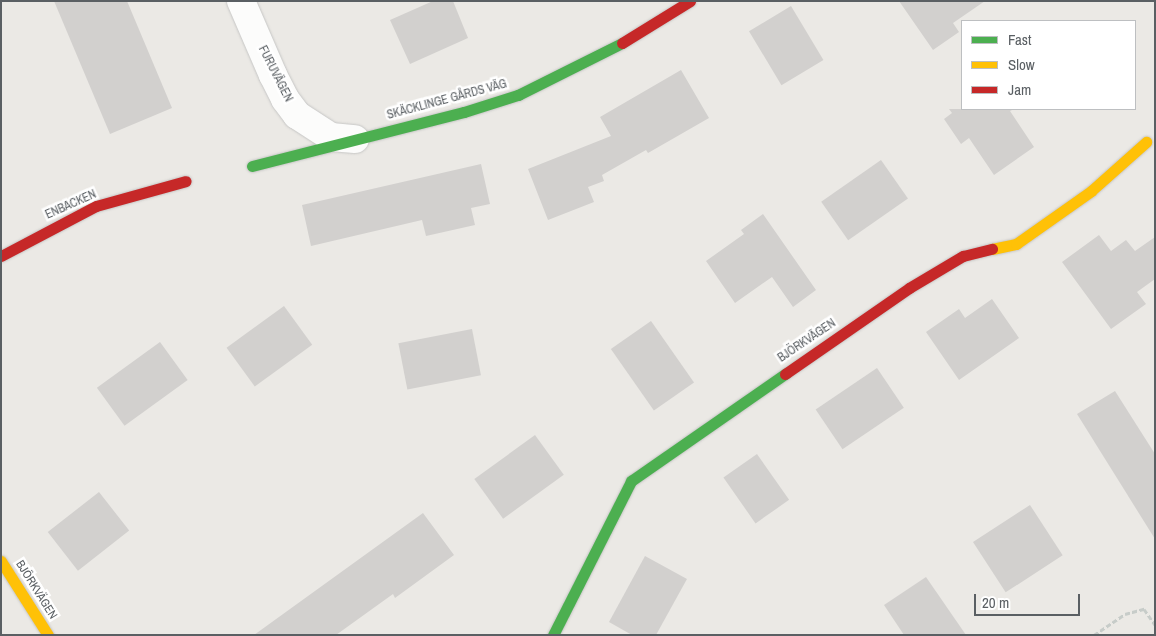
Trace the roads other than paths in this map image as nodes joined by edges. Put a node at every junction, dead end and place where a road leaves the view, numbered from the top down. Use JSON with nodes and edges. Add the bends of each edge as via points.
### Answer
{"nodes":[{"id":1,"x":241,"y":1,"type":"edge"},
{"id":2,"x":690,"y":1,"type":"edge"},
{"id":3,"x":355,"y":139,"type":"junction"},
{"id":4,"x":1146,"y":142,"type":"dead end"},
{"id":5,"x":252,"y":166,"type":"dead end"},
{"id":6,"x":186,"y":181,"type":"dead end"},
{"id":7,"x":1,"y":256,"type":"edge"},
{"id":8,"x":1,"y":561,"type":"edge"},
{"id":9,"x":48,"y":635,"type":"edge"},
{"id":10,"x":553,"y":635,"type":"edge"}],
"edges":[{"from":1,"to":3,"type":"street","name":"FURUVÄGEN","via":[[273,75],[297,115],[330,137]]},
{"from":2,"to":3,"type":"street","name":"SKÄCKLINGE GÅRDS VÄG","via":[[608,52],[518,95]]},
{"from":3,"to":5,"type":"street","name":"SKÄCKLINGE GÅRDS VÄG"},
{"from":4,"to":10,"type":"street","name":"BJÖRKVÄGEN","via":[[1090,191],[1016,244],[963,256],[909,288],[631,481]]},
{"from":6,"to":7,"type":"street","name":"ENBACKEN","via":[[96,206]]},
{"from":8,"to":9,"type":"street","name":"BJÖRKVÄGEN"}]}
